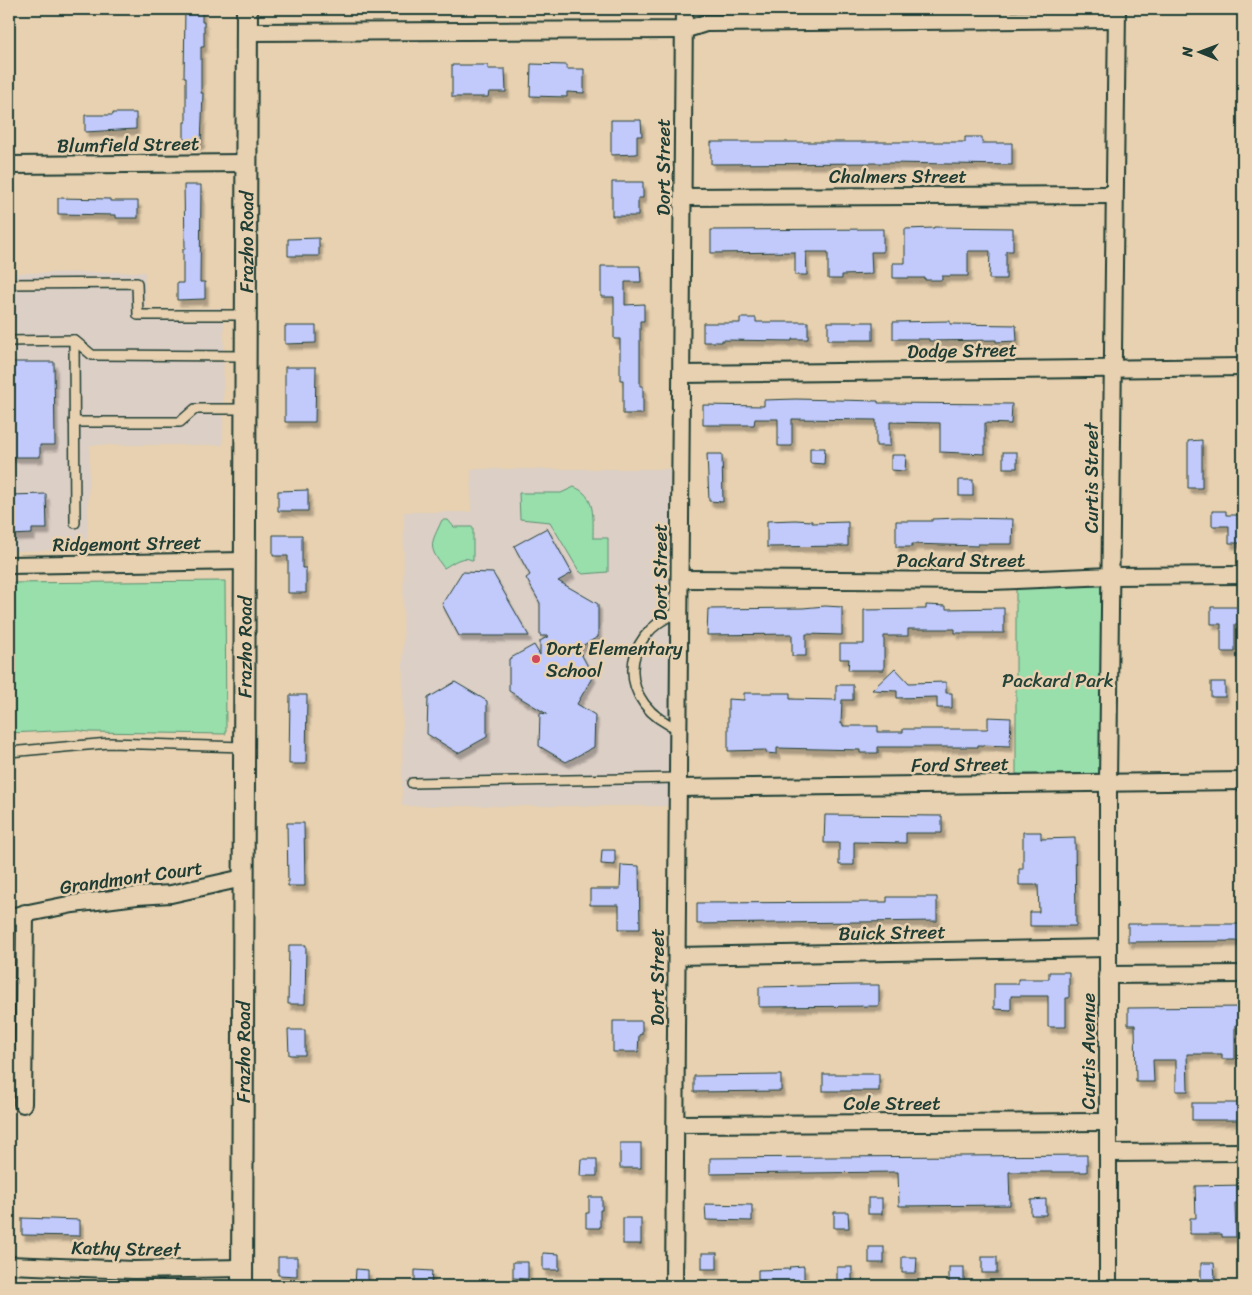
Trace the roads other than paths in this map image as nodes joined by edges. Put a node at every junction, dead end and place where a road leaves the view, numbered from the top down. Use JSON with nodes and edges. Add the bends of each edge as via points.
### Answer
{"nodes":[{"id":1,"x":247,"y":9,"type":"edge"},
{"id":2,"x":684,"y":9,"type":"edge"},
{"id":3,"x":1116,"y":14,"type":"edge"},
{"id":4,"x":684,"y":30,"type":"junction"},
{"id":5,"x":247,"y":32,"type":"junction"},
{"id":6,"x":247,"y":163,"type":"junction"},
{"id":7,"x":9,"y":165,"type":"edge"},
{"id":8,"x":1114,"y":194,"type":"junction"},
{"id":9,"x":683,"y":197,"type":"junction"},
{"id":10,"x":9,"y":284,"type":"edge"},
{"id":11,"x":246,"y":315,"type":"junction"},
{"id":12,"x":9,"y":340,"type":"edge"},
{"id":13,"x":74,"y":340,"type":"junction"},
{"id":14,"x":246,"y":356,"type":"junction"},
{"id":15,"x":1243,"y":367,"type":"edge"},
{"id":16,"x":1112,"y":368,"type":"junction"},
{"id":17,"x":681,"y":374,"type":"junction"},
{"id":18,"x":246,"y":409,"type":"junction"},
{"id":19,"x":74,"y":422,"type":"junction"},
{"id":20,"x":75,"y":523,"type":"dead end"},
{"id":21,"x":246,"y":561,"type":"junction"},
{"id":22,"x":9,"y":565,"type":"edge"},
{"id":23,"x":1243,"y":575,"type":"edge"},
{"id":24,"x":1111,"y":576,"type":"junction"},
{"id":25,"x":680,"y":579,"type":"junction"},
{"id":26,"x":680,"y":612,"type":"junction"},
{"id":27,"x":679,"y":729,"type":"junction"},
{"id":28,"x":244,"y":747,"type":"junction"},
{"id":29,"x":9,"y":752,"type":"edge"},
{"id":30,"x":1243,"y":781,"type":"edge"},
{"id":31,"x":1108,"y":782,"type":"junction"},
{"id":32,"x":412,"y":783,"type":"dead end"},
{"id":33,"x":678,"y":783,"type":"junction"},
{"id":34,"x":244,"y":878,"type":"junction"},
{"id":35,"x":17,"y":915,"type":"edge"},
{"id":36,"x":1108,"y":948,"type":"junction"},
{"id":37,"x":677,"y":956,"type":"junction"},
{"id":38,"x":1243,"y":974,"type":"edge"},
{"id":39,"x":1107,"y":975,"type":"junction"},
{"id":40,"x":23,"y":1104,"type":"dead end"},
{"id":41,"x":1108,"y":1122,"type":"junction"},
{"id":42,"x":676,"y":1124,"type":"junction"},
{"id":43,"x":1243,"y":1152,"type":"edge"},
{"id":44,"x":1108,"y":1153,"type":"junction"},
{"id":45,"x":9,"y":1265,"type":"edge"},
{"id":46,"x":242,"y":1277,"type":"edge"},
{"id":47,"x":674,"y":1286,"type":"edge"},
{"id":48,"x":1108,"y":1286,"type":"edge"}],
"edges":[{"from":1,"to":5,"type":"street","name":"Frazho Road"},
{"from":2,"to":4,"type":"street","name":"Dort Street"},
{"from":3,"to":4,"type":"street","via":[[706,23]]},
{"from":3,"to":8,"type":"street","name":"Curtis Street"},
{"from":4,"to":5,"type":"street"},
{"from":4,"to":9,"type":"street","name":"Dort Street"},
{"from":5,"to":6,"type":"street","name":"Frazho Road"},
{"from":6,"to":7,"type":"street","name":"Blumfield Street"},
{"from":6,"to":11,"type":"street","name":"Frazho Road"},
{"from":8,"to":9,"type":"street","name":"Chalmers Street"},
{"from":8,"to":16,"type":"street","name":"Curtis Street"},
{"from":9,"to":17,"type":"street","name":"Dort Street"},
{"from":10,"to":11,"type":"lane","via":[[137,283],[138,315]]},
{"from":11,"to":14,"type":"street","name":"Frazho Road"},
{"from":12,"to":13,"type":"lane"},
{"from":13,"to":14,"type":"lane","via":[[92,355]]},
{"from":13,"to":19,"type":"lane"},
{"from":14,"to":18,"type":"street","name":"Frazho Road"},
{"from":15,"to":16,"type":"street","name":"Dodge Street"},
{"from":16,"to":17,"type":"street","name":"Dodge Street"},
{"from":16,"to":24,"type":"street","name":"Curtis Street"},
{"from":17,"to":25,"type":"street","name":"Dort Street"},
{"from":18,"to":19,"type":"lane","via":[[195,408],[180,422]]},
{"from":18,"to":21,"type":"street","name":"Frazho Road"},
{"from":19,"to":20,"type":"lane"},
{"from":21,"to":22,"type":"street","name":"Ridgemont Street"},
{"from":21,"to":28,"type":"street","name":"Frazho Road"},
{"from":23,"to":24,"type":"street","name":"Packard Street"},
{"from":24,"to":25,"type":"street","name":"Packard Street","via":[[992,581]]},
{"from":24,"to":31,"type":"street","name":"Curtis Street"},
{"from":25,"to":26,"type":"street","name":"Dort Street"},
{"from":26,"to":27,"type":"street","name":"Dort Street"},
{"from":26,"to":27,"type":"lane","via":[[666,617],[644,636],[634,663],[637,692],[644,704],[665,724]]},
{"from":27,"to":33,"type":"street","name":"Dort Street"},
{"from":28,"to":29,"type":"lane","via":[[109,743]]},
{"from":28,"to":34,"type":"street","name":"Frazho Road"},
{"from":30,"to":31,"type":"street","name":"Ford Street"},
{"from":31,"to":33,"type":"street","name":"Ford Street"},
{"from":31,"to":36,"type":"street","name":"Curtis Street"},
{"from":32,"to":33,"type":"lane"},
{"from":33,"to":37,"type":"street","name":"Dort Street"},
{"from":34,"to":35,"type":"street","name":"Grandmont Court","via":[[171,894],[137,896]]},
{"from":34,"to":46,"type":"street","name":"Frazho Road"},
{"from":35,"to":40,"type":"street","name":"Grandmont Court"},
{"from":36,"to":37,"type":"street","name":"Buick Street"},
{"from":36,"to":39,"type":"street","name":"Curtis Avenue"},
{"from":37,"to":42,"type":"street","name":"Dort Street"},
{"from":38,"to":39,"type":"street"},
{"from":39,"to":41,"type":"street","name":"Curtis Avenue"},
{"from":41,"to":42,"type":"street","name":"Cole Street"},
{"from":41,"to":44,"type":"street","name":"Curtis Avenue"},
{"from":42,"to":47,"type":"street","name":"Dort Street"},
{"from":43,"to":44,"type":"street"},
{"from":44,"to":48,"type":"street"},
{"from":45,"to":46,"type":"street","name":"Kathy Street"}]}
